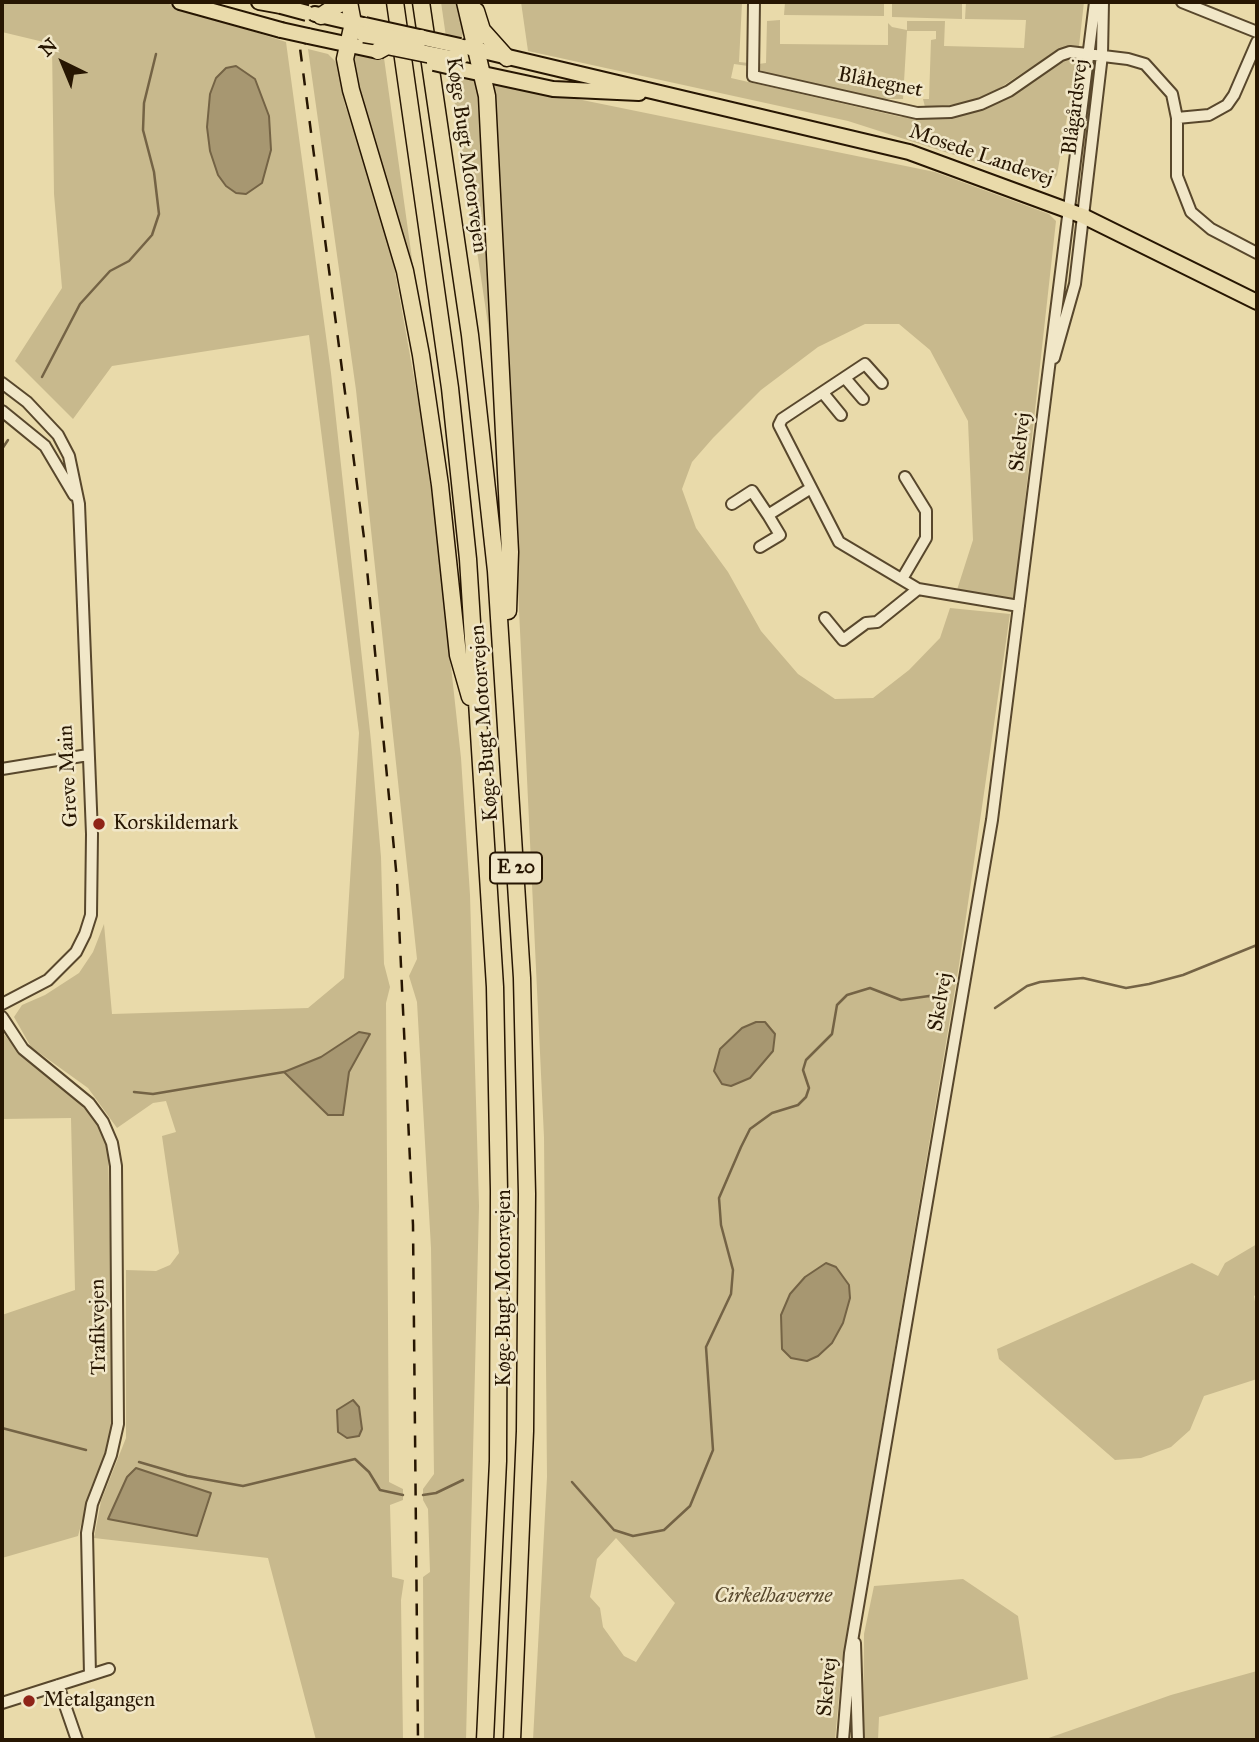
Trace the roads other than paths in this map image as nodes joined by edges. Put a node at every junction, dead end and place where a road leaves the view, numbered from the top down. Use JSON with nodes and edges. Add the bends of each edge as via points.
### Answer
{"nodes":[{"id":1,"x":180,"y":2,"type":"edge"},
{"id":2,"x":260,"y":2,"type":"edge"},
{"id":3,"x":342,"y":2,"type":"edge"},
{"id":4,"x":349,"y":2,"type":"edge"},
{"id":5,"x":395,"y":2,"type":"edge"},
{"id":6,"x":421,"y":2,"type":"edge"},
{"id":7,"x":465,"y":2,"type":"edge"},
{"id":8,"x":474,"y":2,"type":"edge"},
{"id":9,"x":754,"y":2,"type":"edge"},
{"id":10,"x":1094,"y":2,"type":"edge"},
{"id":11,"x":1103,"y":2,"type":"edge"},
{"id":12,"x":1182,"y":2,"type":"edge"},
{"id":13,"x":314,"y":14,"type":"junction"},
{"id":14,"x":1257,"y":32,"type":"edge"},
{"id":15,"x":362,"y":37,"type":"junction"},
{"id":16,"x":421,"y":37,"type":"joint"},
{"id":17,"x":1257,"y":42,"type":"edge"},
{"id":18,"x":1087,"y":53,"type":"junction"},
{"id":19,"x":464,"y":55,"type":"junction"},
{"id":20,"x":1102,"y":55,"type":"junction"},
{"id":21,"x":507,"y":58,"type":"junction"},
{"id":22,"x":492,"y":76,"type":"junction"},
{"id":23,"x":674,"y":97,"type":"junction"},
{"id":24,"x":1177,"y":118,"type":"junction"},
{"id":25,"x":1068,"y":210,"type":"junction"},
{"id":26,"x":1083,"y":216,"type":"junction"},
{"id":27,"x":1257,"y":253,"type":"edge"},
{"id":28,"x":1257,"y":302,"type":"edge"},
{"id":29,"x":1050,"y":371,"type":"junction"},
{"id":30,"x":845,"y":378,"type":"junction"},
{"id":31,"x":2,"y":383,"type":"edge"},
{"id":32,"x":882,"y":383,"type":"dead end"},
{"id":33,"x":822,"y":393,"type":"junction"},
{"id":34,"x":863,"y":399,"type":"dead end"},
{"id":35,"x":2,"y":411,"type":"edge"},
{"id":36,"x":841,"y":415,"type":"dead end"},
{"id":37,"x":905,"y":477,"type":"dead end"},
{"id":38,"x":811,"y":488,"type":"junction"},
{"id":39,"x":79,"y":504,"type":"junction"},
{"id":40,"x":732,"y":504,"type":"dead end"},
{"id":41,"x":768,"y":515,"type":"junction"},
{"id":42,"x":760,"y":547,"type":"dead end"},
{"id":43,"x":902,"y":579,"type":"junction"},
{"id":44,"x":918,"y":589,"type":"junction"},
{"id":45,"x":1019,"y":607,"type":"junction"},
{"id":46,"x":825,"y":618,"type":"dead end"},
{"id":47,"x":505,"y":694,"type":"junction"},
{"id":48,"x":479,"y":729,"type":"junction"},
{"id":49,"x":88,"y":755,"type":"junction"},
{"id":50,"x":2,"y":769,"type":"edge"},
{"id":51,"x":2,"y":1004,"type":"edge"},
{"id":52,"x":2,"y":1017,"type":"edge"},
{"id":53,"x":853,"y":1637,"type":"junction"},
{"id":54,"x":109,"y":1670,"type":"dead end"},
{"id":55,"x":90,"y":1675,"type":"junction"},
{"id":56,"x":58,"y":1685,"type":"junction"},
{"id":57,"x":2,"y":1703,"type":"edge"},
{"id":58,"x":77,"y":1740,"type":"edge"},
{"id":59,"x":485,"y":1740,"type":"edge"},
{"id":60,"x":512,"y":1740,"type":"edge"},
{"id":61,"x":843,"y":1740,"type":"edge"},
{"id":62,"x":858,"y":1740,"type":"edge"}],
"edges":[{"from":1,"to":15,"type":"main road","bridge":true,"via":[[308,36]]},
{"from":2,"to":13,"type":"main road","bridge":true},
{"from":3,"to":13,"type":"highway"},
{"from":4,"to":15,"type":"highway"},
{"from":5,"to":48,"type":"highway","name":"Køge Bugt Motorvejen","number":"E 20","via":[[450,388]]},
{"from":6,"to":47,"type":"highway","name":"Køge Bugt Motorvejen","number":"E 20","via":[[470,335]]},
{"from":7,"to":19,"type":"highway"},
{"from":8,"to":21,"type":"highway","via":[[482,30]]},
{"from":9,"to":18,"type":"street","name":"Blåhegnet","via":[[753,76],[917,113],[981,104],[1009,91],[1060,55]]},
{"from":10,"to":18,"type":"street","name":"Blågårdsvej"},
{"from":11,"to":20,"type":"street","name":"Blågårdsvej"},
{"from":12,"to":14,"type":"street"},
{"from":13,"to":15,"type":"main road"},
{"from":15,"to":16,"type":"highway","bridge":true,"via":[[413,41]]},
{"from":15,"to":19,"type":"highway","bridge":true,"via":[[451,59]]},
{"from":15,"to":48,"type":"highway","via":[[345,59],[405,271],[440,485],[458,655]]},
{"from":16,"to":19,"type":"main road","name":"Mosede Landevej","bridge":true},
{"from":17,"to":24,"type":"street","via":[[1227,104],[1209,115]]},
{"from":18,"to":20,"type":"street","name":"Blåhegnet"},
{"from":18,"to":25,"type":"street","name":"Blågårdsvej"},
{"from":19,"to":21,"type":"main road","name":"Mosede Landevej"},
{"from":19,"to":22,"type":"highway"},
{"from":19,"to":22,"type":"main road","name":"Mosede Landevej"},
{"from":20,"to":24,"type":"street","name":"Blåhegnet","via":[[1145,64],[1172,94]]},
{"from":20,"to":26,"type":"street","name":"Blågårdsvej"},
{"from":21,"to":23,"type":"main road","name":"Mosede Landevej"},
{"from":22,"to":23,"type":"main road","name":"Mosede Landevej","via":[[553,89]]},
{"from":22,"to":47,"type":"highway","via":[[487,96],[510,552]]},
{"from":23,"to":25,"type":"main road","name":"Mosede Landevej","via":[[882,144]]},
{"from":24,"to":27,"type":"street","via":[[1177,176],[1191,212],[1211,229]]},
{"from":25,"to":26,"type":"main road","name":"Mosede Landevej"},
{"from":25,"to":29,"type":"street","name":"Skelvej"},
{"from":26,"to":28,"type":"main road","name":"Mosede Landevej"},
{"from":26,"to":29,"type":"street","name":"Skelvej","via":[[1075,284]]},
{"from":29,"to":45,"type":"street","name":"Skelvej"},
{"from":30,"to":32,"type":"street","via":[[865,364]]},
{"from":30,"to":33,"type":"street"},
{"from":30,"to":34,"type":"street"},
{"from":31,"to":39,"type":"street","name":"Greve Main","via":[[58,435],[69,456]]},
{"from":33,"to":36,"type":"street"},
{"from":33,"to":38,"type":"street","via":[[779,425]]},
{"from":35,"to":39,"type":"street","name":"Greve Main","via":[[45,446]]},
{"from":37,"to":43,"type":"street","via":[[926,511],[926,538]]},
{"from":38,"to":41,"type":"street"},
{"from":38,"to":43,"type":"street","via":[[839,542]]},
{"from":39,"to":49,"type":"street","name":"Greve Main"},
{"from":40,"to":41,"type":"street","via":[[752,491]]},
{"from":41,"to":42,"type":"street","via":[[780,535]]},
{"from":43,"to":44,"type":"street"},
{"from":44,"to":45,"type":"street"},
{"from":44,"to":46,"type":"street","via":[[877,622],[866,623],[843,640]]},
{"from":45,"to":53,"type":"street","name":"Skelvej","via":[[992,820]]},
{"from":47,"to":60,"type":"highway","name":"Køge Bugt Motorvejen","number":"E 20","via":[[522,978],[527,1194],[525,1430]]},
{"from":48,"to":59,"type":"highway","name":"Køge Bugt Motorvejen","number":"E 20","via":[[495,987],[499,1191],[498,1461]]},
{"from":49,"to":50,"type":"street"},
{"from":49,"to":51,"type":"street","name":"Greve Main","via":[[91,915],[85,934],[76,952],[48,980]]},
{"from":52,"to":55,"type":"street","name":"Trafikvejen","via":[[23,1049],[89,1103],[103,1122],[116,1166],[118,1424],[87,1534]]},
{"from":53,"to":61,"type":"street","name":"Skelvej"},
{"from":53,"to":62,"type":"street","name":"Skelvej"},
{"from":54,"to":55,"type":"street"},
{"from":55,"to":56,"type":"street"},
{"from":56,"to":57,"type":"street"},
{"from":56,"to":58,"type":"street"}]}
